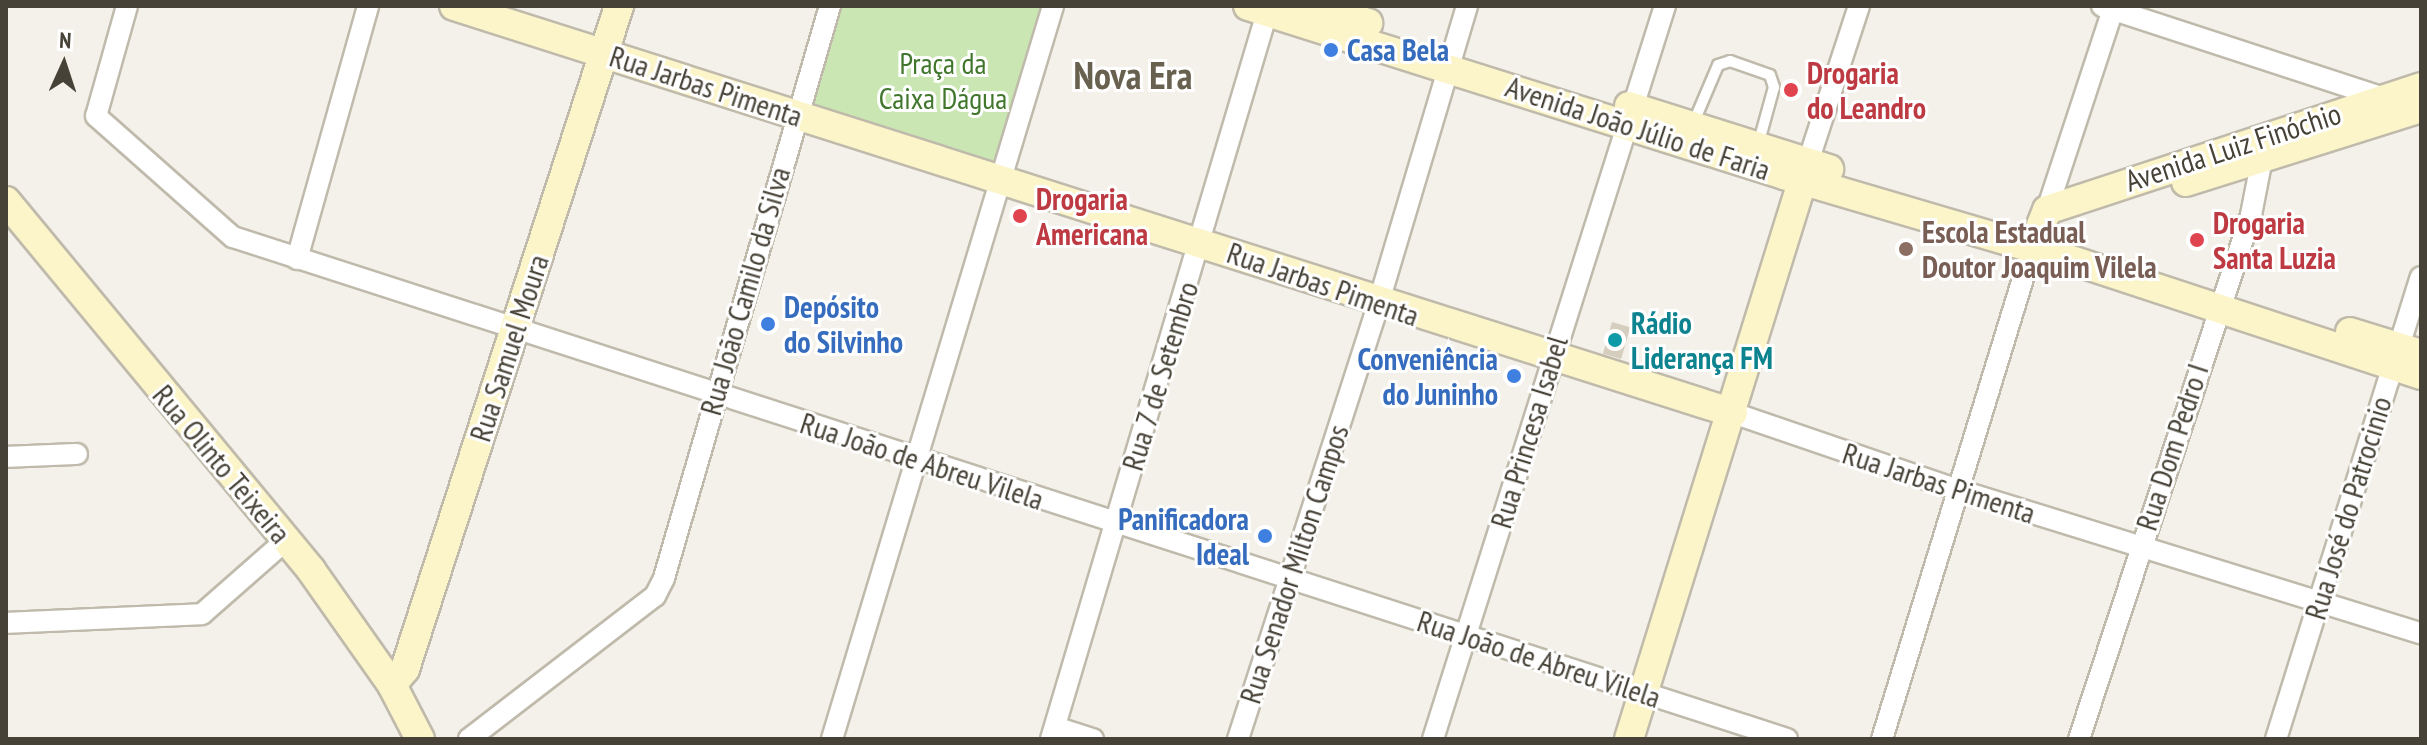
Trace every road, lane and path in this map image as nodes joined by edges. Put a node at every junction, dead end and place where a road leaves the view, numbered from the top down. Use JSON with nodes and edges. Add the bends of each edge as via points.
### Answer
{"nodes":[{"id":1,"x":127,"y":6,"type":"edge"},
{"id":2,"x":368,"y":6,"type":"edge"},
{"id":3,"x":454,"y":6,"type":"edge"},
{"id":4,"x":619,"y":6,"type":"edge"},
{"id":5,"x":830,"y":6,"type":"edge"},
{"id":6,"x":1053,"y":6,"type":"edge"},
{"id":7,"x":1315,"y":6,"type":"edge"},
{"id":8,"x":1467,"y":6,"type":"edge"},
{"id":9,"x":1665,"y":6,"type":"edge"},
{"id":10,"x":1859,"y":6,"type":"edge"},
{"id":11,"x":2110,"y":7,"type":"edge"},
{"id":12,"x":1262,"y":8,"type":"edge"},
{"id":13,"x":604,"y":53,"type":"junction"},
{"id":14,"x":1451,"y":59,"type":"junction"},
{"id":15,"x":2384,"y":98,"type":"junction"},
{"id":16,"x":2420,"y":104,"type":"edge"},
{"id":17,"x":795,"y":115,"type":"junction"},
{"id":18,"x":1628,"y":116,"type":"junction"},
{"id":19,"x":1693,"y":124,"type":"junction"},
{"id":20,"x":2263,"y":146,"type":"junction"},
{"id":21,"x":1758,"y":147,"type":"junction"},
{"id":22,"x":1805,"y":172,"type":"junction"},
{"id":23,"x":1001,"y":182,"type":"junction"},
{"id":24,"x":6,"y":201,"type":"edge"},
{"id":25,"x":2040,"y":235,"type":"junction"},
{"id":26,"x":1201,"y":243,"type":"junction"},
{"id":27,"x":297,"y":259,"type":"junction"},
{"id":28,"x":2421,"y":277,"type":"edge"},
{"id":29,"x":2221,"y":301,"type":"junction"},
{"id":30,"x":1379,"y":304,"type":"junction"},
{"id":31,"x":515,"y":330,"type":"junction"},
{"id":32,"x":2404,"y":355,"type":"edge"},
{"id":33,"x":1552,"y":358,"type":"junction"},
{"id":34,"x":2421,"y":375,"type":"edge"},
{"id":35,"x":716,"y":393,"type":"junction"},
{"id":36,"x":1733,"y":413,"type":"junction"},
{"id":37,"x":77,"y":454,"type":"dead end"},
{"id":38,"x":6,"y":457,"type":"edge"},
{"id":39,"x":914,"y":460,"type":"junction"},
{"id":40,"x":1958,"y":490,"type":"junction"},
{"id":41,"x":1115,"y":523,"type":"junction"},
{"id":42,"x":285,"y":541,"type":"junction"},
{"id":43,"x":2140,"y":547,"type":"junction"},
{"id":44,"x":1289,"y":580,"type":"junction"},
{"id":45,"x":2318,"y":602,"type":"junction"},
{"id":46,"x":6,"y":623,"type":"edge"},
{"id":47,"x":2421,"y":633,"type":"edge"},
{"id":48,"x":1466,"y":635,"type":"junction"},
{"id":49,"x":392,"y":685,"type":"junction"},
{"id":50,"x":1642,"y":693,"type":"junction"},
{"id":51,"x":1053,"y":733,"type":"edge"},
{"id":52,"x":420,"y":739,"type":"edge"},
{"id":53,"x":469,"y":739,"type":"edge"},
{"id":54,"x":832,"y":739,"type":"edge"},
{"id":55,"x":1093,"y":739,"type":"edge"},
{"id":56,"x":1238,"y":739,"type":"edge"},
{"id":57,"x":1433,"y":739,"type":"edge"},
{"id":58,"x":1629,"y":739,"type":"edge"},
{"id":59,"x":1787,"y":739,"type":"edge"},
{"id":60,"x":1882,"y":739,"type":"edge"},
{"id":61,"x":2079,"y":739,"type":"edge"},
{"id":62,"x":2276,"y":739,"type":"edge"}],
"edges":[{"from":1,"to":27,"type":"street","name":"Rua João de Abreu Vilela","via":[[96,116],[233,237]]},
{"from":2,"to":27,"type":"street"},
{"from":3,"to":13,"type":"street","name":"Rua Jarbas Pimenta"},
{"from":4,"to":13,"type":"street","name":"Rua Samuel Moura"},
{"from":5,"to":17,"type":"street","name":"Rua João Camilo da Silva"},
{"from":6,"to":23,"type":"street"},
{"from":7,"to":14,"type":"street","name":"Avenida João Júlio de Faria"},
{"from":8,"to":14,"type":"street","name":"Rua Senador Milton Campos"},
{"from":9,"to":18,"type":"street","name":"Rua Princesa Isabel"},
{"from":10,"to":22,"type":"street"},
{"from":11,"to":15,"type":"street"},
{"from":11,"to":25,"type":"street"},
{"from":12,"to":14,"type":"street","name":"Avenida João Júlio de Faria"},
{"from":12,"to":26,"type":"street","name":"Rua 7 de Setembro"},
{"from":13,"to":17,"type":"street","name":"Rua Jarbas Pimenta"},
{"from":13,"to":31,"type":"street","name":"Rua Samuel Moura"},
{"from":14,"to":18,"type":"street","name":"Avenida João Júlio de Faria"},
{"from":14,"to":30,"type":"street","name":"Rua Senador Milton Campos"},
{"from":15,"to":16,"type":"street"},
{"from":15,"to":20,"type":"street","name":"Avenida Luiz Finóchio"},
{"from":16,"to":20,"type":"street","name":"Avenida Luiz Finóchio"},
{"from":17,"to":23,"type":"street","name":"Rua Jarbas Pimenta"},
{"from":17,"to":35,"type":"street","name":"Rua João Camilo da Silva"},
{"from":18,"to":19,"type":"street","name":"Avenida João Júlio de Faria"},
{"from":18,"to":22,"type":"street","name":"Avenida João Júlio de Faria"},
{"from":18,"to":33,"type":"street","name":"Rua Princesa Isabel"},
{"from":19,"to":21,"type":"street","name":"Avenida João Júlio de Faria"},
{"from":19,"to":21,"type":"lane","via":[[1718,65],[1730,61],[1770,75],[1774,87]]},
{"from":20,"to":25,"type":"street","name":"Avenida Luiz Finóchio","via":[[2146,185]]},
{"from":20,"to":29,"type":"street","name":"Rua Dom Pedro I"},
{"from":21,"to":22,"type":"street","name":"Avenida João Júlio de Faria"},
{"from":22,"to":25,"type":"street","name":"Avenida João Júlio de Faria"},
{"from":22,"to":36,"type":"street"},
{"from":23,"to":26,"type":"street","name":"Rua Jarbas Pimenta"},
{"from":23,"to":39,"type":"street"},
{"from":24,"to":42,"type":"street","name":"Rua Olinto Teixeira"},
{"from":25,"to":29,"type":"street","name":"Avenida João Júlio de Faria"},
{"from":25,"to":40,"type":"street"},
{"from":26,"to":30,"type":"street","name":"Rua Jarbas Pimenta"},
{"from":26,"to":41,"type":"street","name":"Rua 7 de Setembro"},
{"from":27,"to":31,"type":"street","name":"Rua João de Abreu Vilela"},
{"from":28,"to":32,"type":"street","name":"Rua José do Patrocinio"},
{"from":29,"to":32,"type":"street","name":"Avenida João Júlio de Faria"},
{"from":29,"to":43,"type":"street","name":"Rua Dom Pedro I"},
{"from":30,"to":33,"type":"street","name":"Rua Jarbas Pimenta"},
{"from":30,"to":44,"type":"street","name":"Rua Senador Milton Campos"},
{"from":31,"to":35,"type":"street","name":"Rua João de Abreu Vilela"},
{"from":31,"to":49,"type":"street","name":"Rua Samuel Moura","via":[[405,669]]},
{"from":32,"to":34,"type":"street","name":"Avenida João Júlio de Faria"},
{"from":32,"to":45,"type":"street","name":"Rua José do Patrocinio"},
{"from":33,"to":36,"type":"street","name":"Rua Jarbas Pimenta"},
{"from":33,"to":48,"type":"street","name":"Rua Princesa Isabel"},
{"from":35,"to":39,"type":"street","name":"Rua João de Abreu Vilela"},
{"from":35,"to":53,"type":"street","name":"Rua João Camilo da Silva","via":[[655,596]]},
{"from":36,"to":40,"type":"street","name":"Rua Jarbas Pimenta"},
{"from":36,"to":50,"type":"street"},
{"from":37,"to":38,"type":"street"},
{"from":39,"to":41,"type":"street","name":"Rua João de Abreu Vilela"},
{"from":39,"to":54,"type":"street"},
{"from":40,"to":43,"type":"street","name":"Rua Jarbas Pimenta"},
{"from":40,"to":60,"type":"street"},
{"from":41,"to":44,"type":"street","name":"Rua João de Abreu Vilela"},
{"from":41,"to":51,"type":"street","name":"Rua 7 de Setembro"},
{"from":42,"to":46,"type":"street","via":[[202,614]]},
{"from":42,"to":49,"type":"street","name":"Rua Olinto Teixeira"},
{"from":43,"to":45,"type":"street","name":"Rua Jarbas Pimenta"},
{"from":43,"to":61,"type":"street","name":"Rua Dom Pedro I"},
{"from":44,"to":48,"type":"street","name":"Rua João de Abreu Vilela"},
{"from":44,"to":56,"type":"street","name":"Rua Senador Milton Campos"},
{"from":45,"to":47,"type":"street","name":"Rua Jarbas Pimenta"},
{"from":45,"to":62,"type":"street","name":"Rua José do Patrocinio"},
{"from":48,"to":50,"type":"street","name":"Rua João de Abreu Vilela"},
{"from":48,"to":57,"type":"street","name":"Rua Princesa Isabel"},
{"from":49,"to":52,"type":"street","name":"Rua Olinto Teixeira"},
{"from":50,"to":58,"type":"street"},
{"from":50,"to":59,"type":"street","name":"Rua João de Abreu Vilela"},
{"from":51,"to":55,"type":"street"}]}
